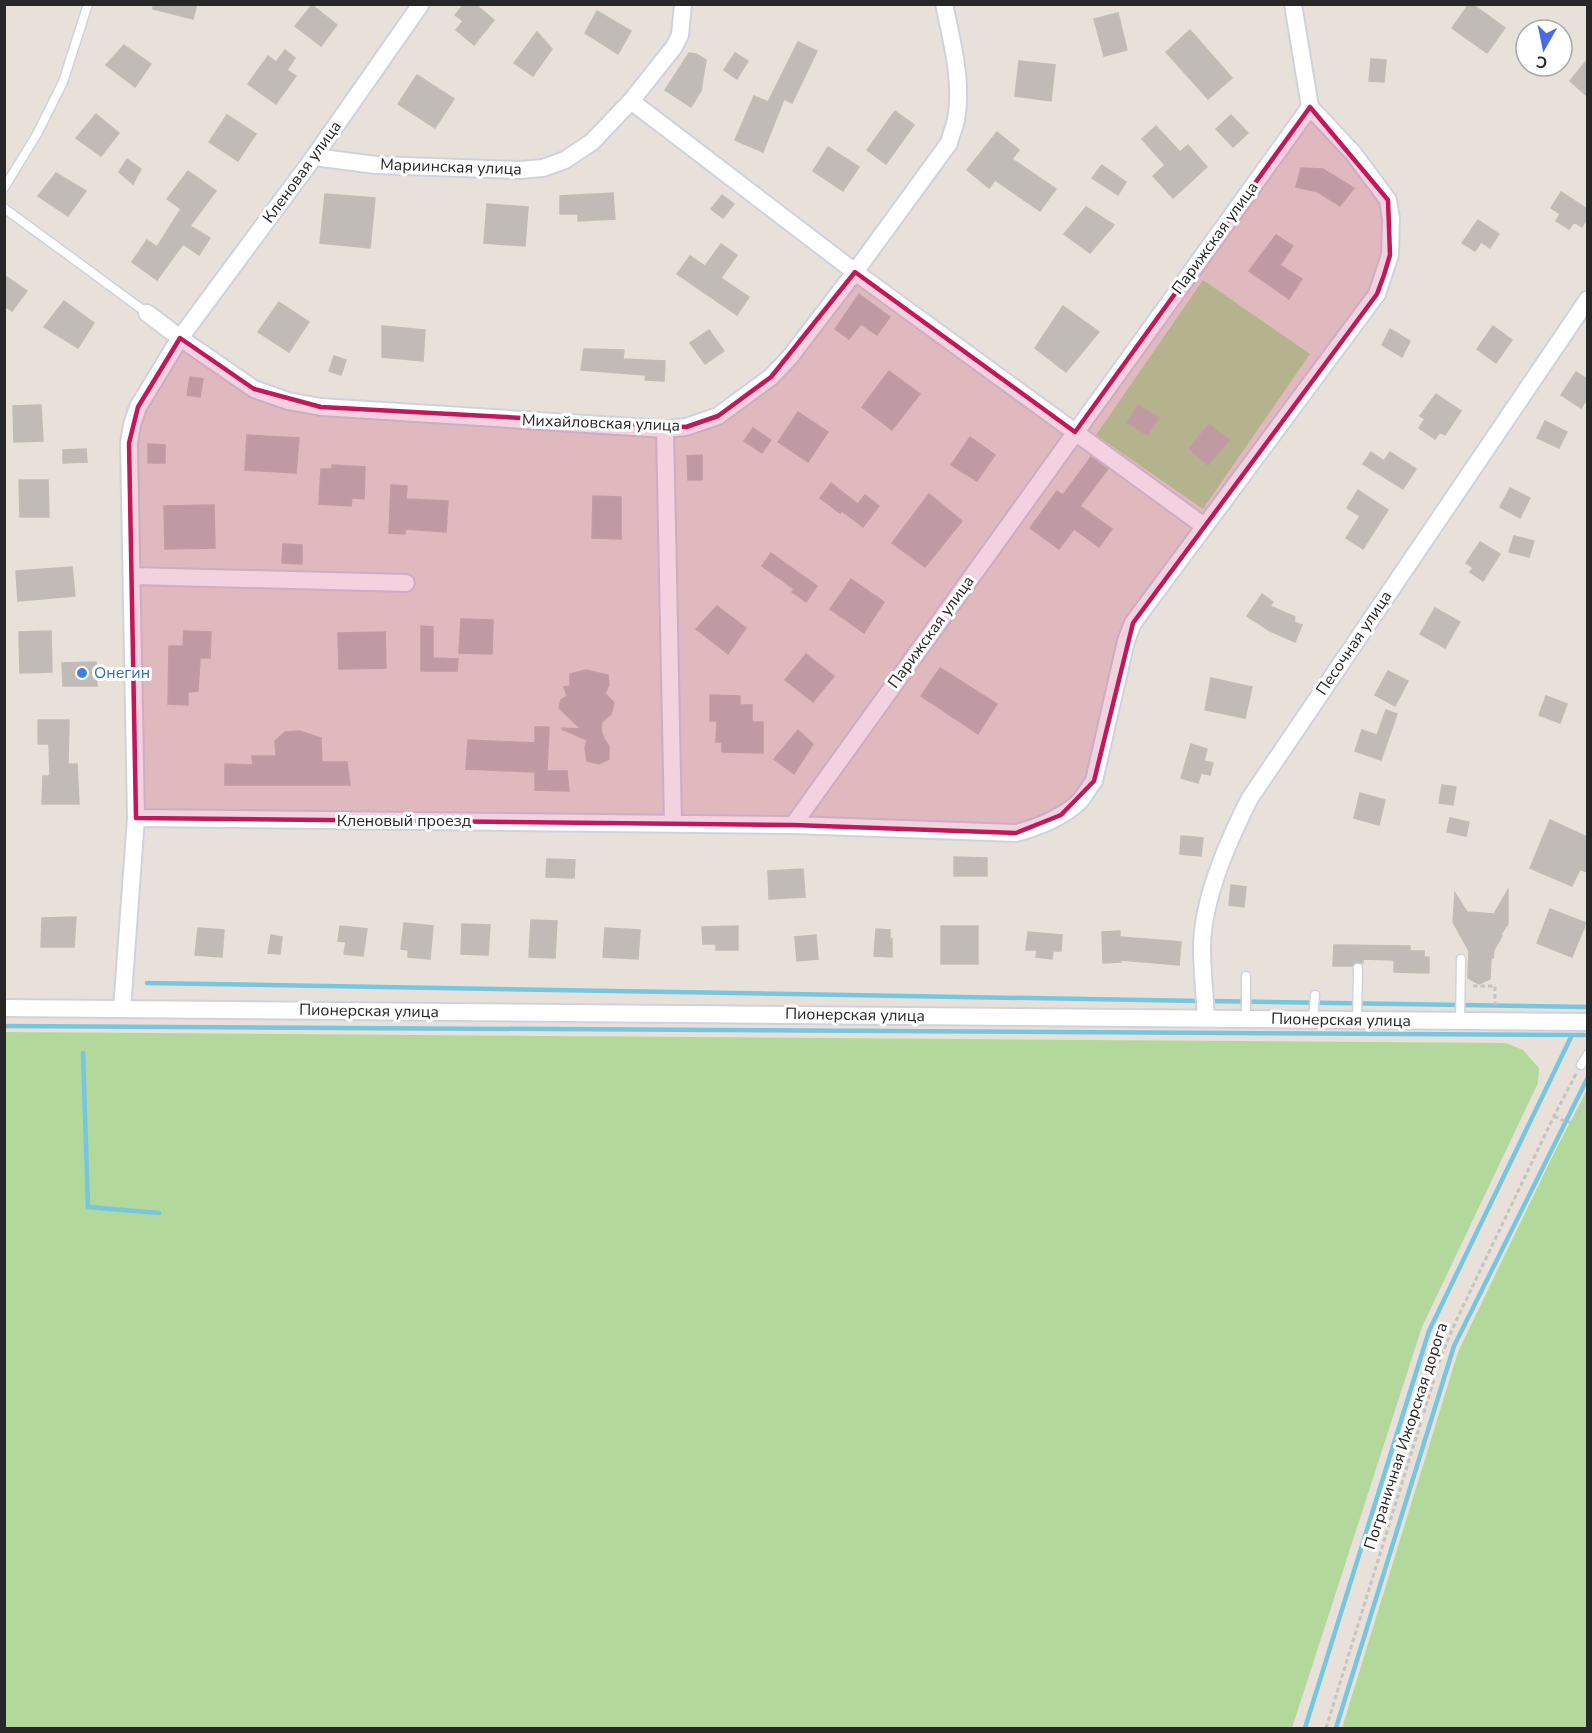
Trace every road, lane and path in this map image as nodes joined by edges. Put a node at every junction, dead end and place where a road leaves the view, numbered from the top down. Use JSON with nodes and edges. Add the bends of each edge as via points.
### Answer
{"nodes":[{"id":1,"x":88,"y":4,"type":"edge"},
{"id":2,"x":421,"y":4,"type":"edge"},
{"id":3,"x":683,"y":4,"type":"edge"},
{"id":4,"x":944,"y":4,"type":"edge"},
{"id":5,"x":1293,"y":4,"type":"edge"},
{"id":6,"x":632,"y":101,"type":"junction"},
{"id":7,"x":1310,"y":107,"type":"junction"},
{"id":8,"x":314,"y":157,"type":"junction"},
{"id":9,"x":4,"y":188,"type":"edge"},
{"id":10,"x":4,"y":208,"type":"edge"},
{"id":11,"x":855,"y":272,"type":"junction"},
{"id":12,"x":1587,"y":299,"type":"edge"},
{"id":13,"x":147,"y":313,"type":"joint"},
{"id":14,"x":180,"y":338,"type":"junction"},
{"id":15,"x":665,"y":429,"type":"junction"},
{"id":16,"x":1075,"y":432,"type":"junction"},
{"id":17,"x":1204,"y":526,"type":"junction"},
{"id":18,"x":133,"y":576,"type":"junction"},
{"id":19,"x":406,"y":583,"type":"dead end"},
{"id":20,"x":135,"y":819,"type":"junction"},
{"id":21,"x":673,"y":823,"type":"junction"},
{"id":22,"x":793,"y":825,"type":"junction"},
{"id":23,"x":1461,"y":959,"type":"dead end"},
{"id":24,"x":1358,"y":968,"type":"dead end"},
{"id":25,"x":1246,"y":976,"type":"dead end"},
{"id":26,"x":1461,"y":986,"type":"junction"},
{"id":27,"x":1314,"y":995,"type":"dead end"},
{"id":28,"x":1495,"y":997,"type":"dead end"},
{"id":29,"x":4,"y":1008,"type":"edge"},
{"id":30,"x":122,"y":1009,"type":"junction"},
{"id":31,"x":1206,"y":1018,"type":"junction"},
{"id":32,"x":1246,"y":1019,"type":"junction"},
{"id":33,"x":1313,"y":1019,"type":"junction"},
{"id":34,"x":1357,"y":1020,"type":"junction"},
{"id":35,"x":1460,"y":1021,"type":"junction"},
{"id":36,"x":1587,"y":1022,"type":"edge"},
{"id":37,"x":1587,"y":1054,"type":"edge"},
{"id":38,"x":1581,"y":1065,"type":"joint"},
{"id":39,"x":1587,"y":1099,"type":"edge"},
{"id":40,"x":1554,"y":1116,"type":"junction"},
{"id":41,"x":1326,"y":1728,"type":"edge"}],
"edges":[{"from":1,"to":9,"type":"lane","via":[[63,82]]},
{"from":2,"to":8,"type":"street","name":"Кленовая улица"},
{"from":3,"to":6,"type":"street","name":"Мариинская улица","via":[[680,35],[674,47]]},
{"from":4,"to":11,"type":"street","name":"Михайловская улица","via":[[958,86],[956,120],[949,143]]},
{"from":5,"to":7,"type":"street"},
{"from":6,"to":8,"type":"street","name":"Мариинская улица","via":[[592,142],[566,160],[543,168],[376,165]]},
{"from":6,"to":11,"type":"street"},
{"from":7,"to":16,"type":"street","name":"Парижская улица"},
{"from":7,"to":17,"type":"street","via":[[1353,153],[1388,200],[1390,255],[1377,294]]},
{"from":8,"to":14,"type":"street","name":"Кленовая улица"},
{"from":10,"to":13,"type":"lane"},
{"from":11,"to":15,"type":"street","name":"Михайловская улица","via":[[771,377],[718,416],[687,427]]},
{"from":11,"to":16,"type":"street"},
{"from":12,"to":31,"type":"street","name":"Песочная улица","via":[[1250,798],[1225,852],[1207,911],[1202,946]]},
{"from":13,"to":14,"type":"street","name":"Михайловская улица"},
{"from":14,"to":15,"type":"street","name":"Михайловская улица","via":[[254,389],[288,401],[321,407]]},
{"from":14,"to":18,"type":"street","name":"Кленовая улица","via":[[138,407],[132,425],[129,443]]},
{"from":15,"to":21,"type":"street"},
{"from":16,"to":17,"type":"street"},
{"from":16,"to":22,"type":"street","name":"Парижская улица"},
{"from":17,"to":22,"type":"street","via":[[1133,623],[1094,781],[1081,800],[1061,815],[1016,833]]},
{"from":18,"to":19,"type":"street"},
{"from":18,"to":20,"type":"street","name":"Кленовая улица"},
{"from":20,"to":21,"type":"street","name":"Кленовый проезд"},
{"from":20,"to":30,"type":"street","name":"Кленовая улица"},
{"from":21,"to":22,"type":"street"},
{"from":23,"to":26,"type":"lane"},
{"from":24,"to":34,"type":"lane"},
{"from":25,"to":32,"type":"lane"},
{"from":26,"to":28,"type":"path","via":[[1496,986]]},
{"from":26,"to":35,"type":"lane"},
{"from":27,"to":33,"type":"lane"},
{"from":29,"to":30,"type":"street","name":"Пионерская улица"},
{"from":30,"to":31,"type":"street","name":"Пионерская улица"},
{"from":31,"to":32,"type":"street","name":"Пионерская улица"},
{"from":32,"to":33,"type":"street","name":"Пионерская улица"},
{"from":33,"to":34,"type":"street","name":"Пионерская улица"},
{"from":34,"to":35,"type":"street","name":"Пионерская улица"},
{"from":35,"to":36,"type":"street","name":"Пионерская улица"},
{"from":37,"to":38,"type":"lane"},
{"from":38,"to":40,"type":"path","name":"Пограничная Ижорская дорога"},
{"from":39,"to":40,"type":"path","via":[[1579,1118],[1572,1123]]},
{"from":40,"to":41,"type":"path","name":"Пограничная Ижорская дорога","via":[[1442,1354]]}]}
